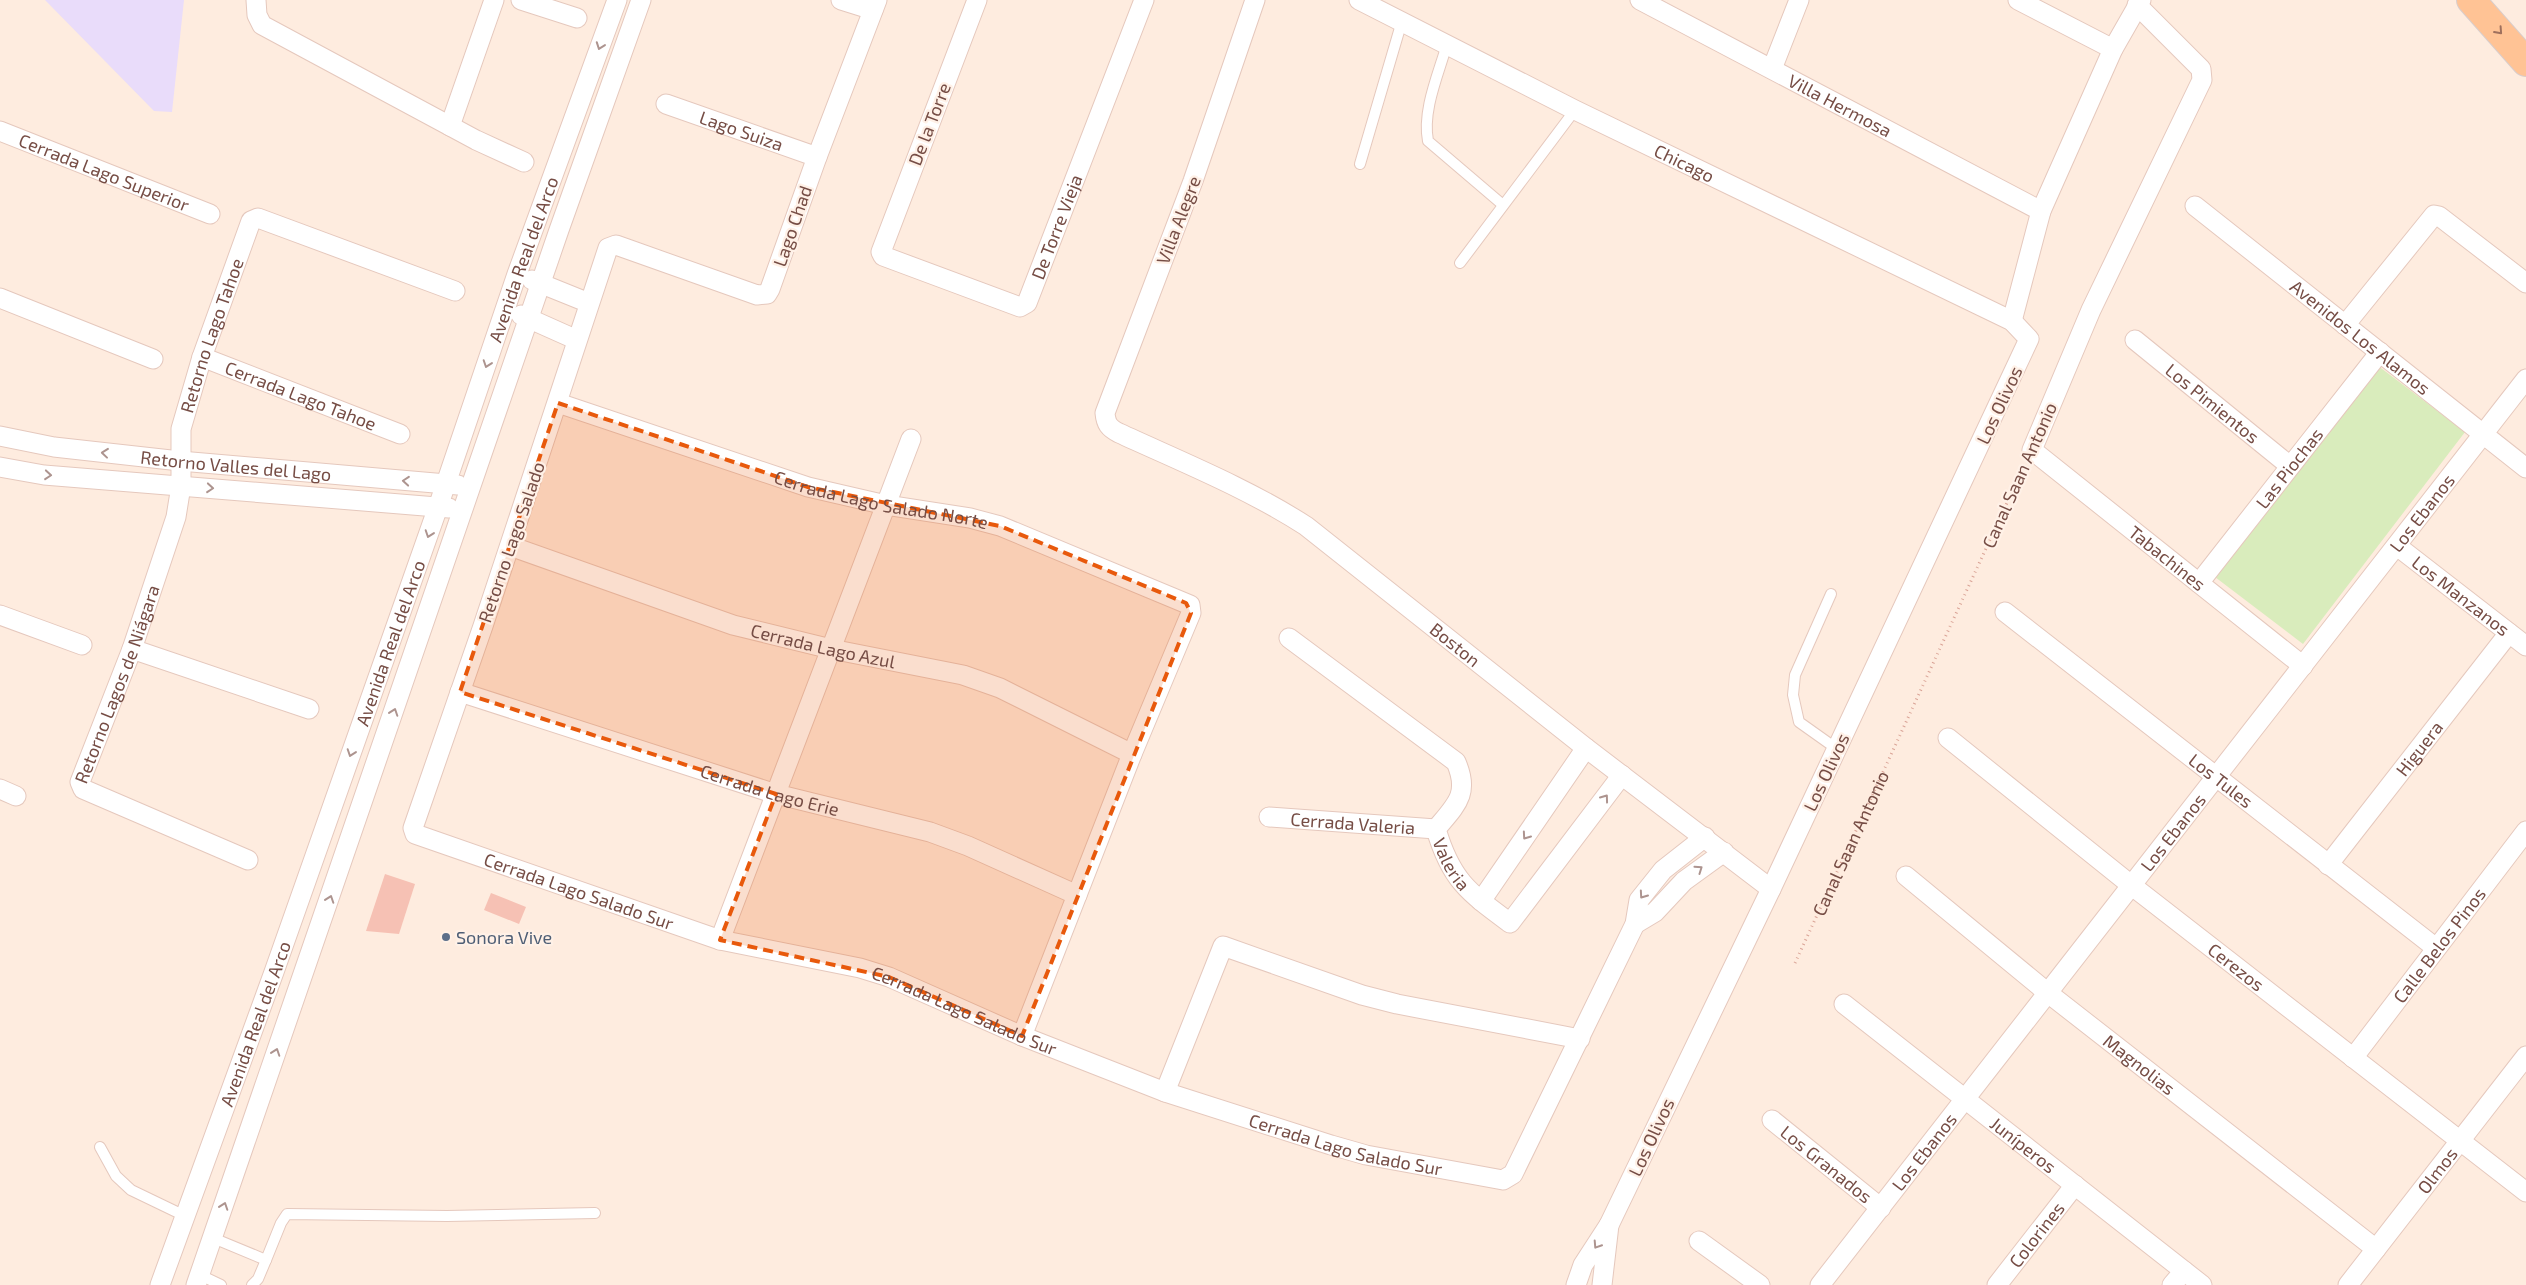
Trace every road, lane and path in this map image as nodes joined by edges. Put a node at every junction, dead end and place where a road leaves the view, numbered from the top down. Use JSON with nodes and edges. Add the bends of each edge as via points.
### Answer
{"nodes":[{"id":1,"x":256,"y":0,"type":"edge"},
{"id":2,"x":494,"y":0,"type":"edge"},
{"id":3,"x":521,"y":0,"type":"edge"},
{"id":4,"x":617,"y":0,"type":"edge"},
{"id":5,"x":641,"y":0,"type":"edge"},
{"id":6,"x":841,"y":0,"type":"edge"},
{"id":7,"x":977,"y":0,"type":"edge"},
{"id":8,"x":1144,"y":0,"type":"edge"},
{"id":9,"x":1255,"y":0,"type":"edge"},
{"id":10,"x":1359,"y":0,"type":"edge"},
{"id":11,"x":1640,"y":0,"type":"edge"},
{"id":12,"x":1799,"y":0,"type":"edge"},
{"id":13,"x":2018,"y":0,"type":"edge"},
{"id":14,"x":2472,"y":0,"type":"edge"},
{"id":15,"x":2139,"y":3,"type":"edge"},
{"id":16,"x":875,"y":5,"type":"edge"},
{"id":17,"x":577,"y":18,"type":"dead end"},
{"id":18,"x":1402,"y":21,"type":"junction"},
{"id":19,"x":1448,"y":44,"type":"junction"},
{"id":20,"x":2113,"y":49,"type":"junction"},
{"id":21,"x":2526,"y":62,"type":"edge"},
{"id":22,"x":1772,"y":69,"type":"junction"},
{"id":23,"x":666,"y":104,"type":"dead end"},
{"id":24,"x":1576,"y":110,"type":"junction"},
{"id":25,"x":450,"y":126,"type":"junction"},
{"id":26,"x":0,"y":131,"type":"edge"},
{"id":27,"x":817,"y":157,"type":"junction"},
{"id":28,"x":524,"y":162,"type":"dead end"},
{"id":29,"x":1360,"y":164,"type":"dead end"},
{"id":30,"x":1503,"y":205,"type":"junction"},
{"id":31,"x":2194,"y":206,"type":"dead end"},
{"id":32,"x":2041,"y":211,"type":"junction"},
{"id":33,"x":210,"y":214,"type":"dead end"},
{"id":34,"x":608,"y":248,"type":"joint"},
{"id":35,"x":881,"y":248,"type":"joint"},
{"id":36,"x":1460,"y":263,"type":"dead end"},
{"id":37,"x":517,"y":274,"type":"junction"},
{"id":38,"x":542,"y":284,"type":"junction"},
{"id":39,"x":2526,"y":284,"type":"edge"},
{"id":40,"x":455,"y":292,"type":"dead end"},
{"id":41,"x":0,"y":298,"type":"edge"},
{"id":42,"x":589,"y":303,"type":"junction"},
{"id":43,"x":506,"y":308,"type":"junction"},
{"id":44,"x":530,"y":319,"type":"junction"},
{"id":45,"x":2012,"y":322,"type":"junction"},
{"id":46,"x":2345,"y":325,"type":"junction"},
{"id":47,"x":577,"y":340,"type":"junction"},
{"id":48,"x":2135,"y":340,"type":"dead end"},
{"id":49,"x":2380,"y":352,"type":"junction"},
{"id":50,"x":202,"y":357,"type":"junction"},
{"id":51,"x":153,"y":360,"type":"dead end"},
{"id":52,"x":2526,"y":379,"type":"edge"},
{"id":53,"x":558,"y":403,"type":"junction"},
{"id":54,"x":400,"y":434,"type":"dead end"},
{"id":55,"x":1118,"y":434,"type":"joint"},
{"id":56,"x":2483,"y":435,"type":"junction"},
{"id":57,"x":0,"y":436,"type":"edge"},
{"id":58,"x":911,"y":439,"type":"dead end"},
{"id":59,"x":2032,"y":450,"type":"junction"},
{"id":60,"x":180,"y":461,"type":"junction"},
{"id":61,"x":2290,"y":466,"type":"junction"},
{"id":62,"x":0,"y":467,"type":"edge"},
{"id":63,"x":2526,"y":468,"type":"edge"},
{"id":64,"x":446,"y":485,"type":"junction"},
{"id":65,"x":181,"y":486,"type":"junction"},
{"id":66,"x":472,"y":486,"type":"junction"},
{"id":67,"x":886,"y":505,"type":"junction"},
{"id":68,"x":438,"y":507,"type":"junction"},
{"id":69,"x":465,"y":509,"type":"junction"},
{"id":70,"x":510,"y":546,"type":"junction"},
{"id":71,"x":2397,"y":546,"type":"junction"},
{"id":72,"x":2199,"y":583,"type":"junction"},
{"id":73,"x":1831,"y":594,"type":"dead end"},
{"id":74,"x":2005,"y":612,"type":"dead end"},
{"id":75,"x":0,"y":615,"type":"edge"},
{"id":76,"x":2509,"y":633,"type":"junction"},
{"id":77,"x":1289,"y":638,"type":"dead end"},
{"id":78,"x":82,"y":645,"type":"dead end"},
{"id":79,"x":2526,"y":646,"type":"edge"},
{"id":80,"x":132,"y":649,"type":"junction"},
{"id":81,"x":831,"y":649,"type":"junction"},
{"id":82,"x":2303,"y":666,"type":"junction"},
{"id":83,"x":460,"y":692,"type":"junction"},
{"id":84,"x":309,"y":709,"type":"dead end"},
{"id":85,"x":1948,"y":738,"type":"dead end"},
{"id":86,"x":1586,"y":748,"type":"junction"},
{"id":87,"x":1837,"y":749,"type":"junction"},
{"id":88,"x":1132,"y":754,"type":"junction"},
{"id":89,"x":1622,"y":775,"type":"junction"},
{"id":90,"x":2216,"y":778,"type":"junction"},
{"id":91,"x":776,"y":794,"type":"junction"},
{"id":92,"x":1270,"y":817,"type":"dead end"},
{"id":93,"x":1436,"y":829,"type":"junction"},
{"id":94,"x":2526,"y":831,"type":"edge"},
{"id":95,"x":415,"y":834,"type":"joint"},
{"id":96,"x":1705,"y":837,"type":"junction"},
{"id":97,"x":1724,"y":852,"type":"junction"},
{"id":98,"x":248,"y":860,"type":"dead end"},
{"id":99,"x":2328,"y":865,"type":"junction"},
{"id":100,"x":1906,"y":876,"type":"dead end"},
{"id":101,"x":2132,"y":886,"type":"junction"},
{"id":102,"x":1771,"y":889,"type":"junction"},
{"id":103,"x":1077,"y":895,"type":"junction"},
{"id":104,"x":1481,"y":902,"type":"junction"},
{"id":105,"x":1635,"y":924,"type":"junction"},
{"id":106,"x":720,"y":940,"type":"junction"},
{"id":107,"x":2436,"y":948,"type":"junction"},
{"id":108,"x":1795,"y":962,"type":"dead end"},
{"id":109,"x":274,"y":972,"type":"junction"},
{"id":110,"x":301,"y":981,"type":"junction"},
{"id":111,"x":2048,"y":993,"type":"junction"},
{"id":112,"x":1844,"y":1004,"type":"dead end"},
{"id":113,"x":1022,"y":1036,"type":"junction"},
{"id":114,"x":1580,"y":1039,"type":"junction"},
{"id":115,"x":2526,"y":1056,"type":"edge"},
{"id":116,"x":2353,"y":1058,"type":"junction"},
{"id":117,"x":1165,"y":1092,"type":"junction"},
{"id":118,"x":1966,"y":1098,"type":"junction"},
{"id":119,"x":1772,"y":1120,"type":"dead end"},
{"id":120,"x":2460,"y":1141,"type":"junction"},
{"id":121,"x":100,"y":1147,"type":"dead end"},
{"id":122,"x":2075,"y":1186,"type":"junction"},
{"id":123,"x":2526,"y":1192,"type":"edge"},
{"id":124,"x":1881,"y":1208,"type":"junction"},
{"id":125,"x":595,"y":1213,"type":"dead end"},
{"id":126,"x":185,"y":1216,"type":"junction"},
{"id":127,"x":1609,"y":1225,"type":"junction"},
{"id":128,"x":213,"y":1238,"type":"junction"},
{"id":129,"x":1699,"y":1241,"type":"dead end"},
{"id":130,"x":2376,"y":1249,"type":"junction"},
{"id":131,"x":266,"y":1260,"type":"junction"},
{"id":132,"x":2178,"y":1278,"type":"edge"},
{"id":133,"x":198,"y":1280,"type":"edge"},
{"id":134,"x":160,"y":1285,"type":"edge"},
{"id":135,"x":220,"y":1285,"type":"edge"},
{"id":136,"x":252,"y":1285,"type":"edge"},
{"id":137,"x":1576,"y":1285,"type":"edge"},
{"id":138,"x":1602,"y":1285,"type":"edge"},
{"id":139,"x":1760,"y":1285,"type":"edge"},
{"id":140,"x":1820,"y":1285,"type":"edge"},
{"id":141,"x":1997,"y":1285,"type":"edge"},
{"id":142,"x":2202,"y":1285,"type":"edge"},
{"id":143,"x":2348,"y":1285,"type":"edge"}],
"edges":[{"from":1,"to":25,"type":"street","via":[[257,16],[262,25]]},
{"from":2,"to":25,"type":"street"},
{"from":3,"to":17,"type":"street"},
{"from":4,"to":37,"type":"street","name":"Avenida Real del Arco","one_way":true},
{"from":5,"to":38,"type":"street","name":"Avenida Real del Arco"},
{"from":6,"to":16,"type":"street"},
{"from":7,"to":35,"type":"street","name":"De la Torre"},
{"from":8,"to":35,"type":"street","name":"De Torre Vieja","via":[[1024,306],[1015,306],[883,256]]},
{"from":9,"to":55,"type":"street","name":"Villa Alegre","via":[[1193,181],[1105,413],[1106,422]]},
{"from":10,"to":18,"type":"street","name":"Chicago"},
{"from":11,"to":22,"type":"street","name":"Villa Hermosa"},
{"from":12,"to":22,"type":"street"},
{"from":13,"to":20,"type":"street"},
{"from":14,"to":21,"type":"main road","one_way":true},
{"from":15,"to":20,"type":"street"},
{"from":15,"to":59,"type":"street","name":"Canal Saan Antonio","via":[[2201,69],[2202,80],[2091,310]]},
{"from":16,"to":27,"type":"street","name":"Lago Chad"},
{"from":18,"to":19,"type":"street","name":"Chicago"},
{"from":18,"to":29,"type":"lane"},
{"from":19,"to":24,"type":"street","name":"Chicago"},
{"from":19,"to":30,"type":"lane","via":[[1428,113],[1428,140]]},
{"from":20,"to":32,"type":"street"},
{"from":22,"to":32,"type":"street","name":"Villa Hermosa"},
{"from":23,"to":27,"type":"street","name":"Lago Suiza"},
{"from":24,"to":30,"type":"lane"},
{"from":24,"to":45,"type":"street","name":"Chicago"},
{"from":25,"to":28,"type":"street"},
{"from":26,"to":33,"type":"street","name":"Cerrada Lago Superior"},
{"from":27,"to":34,"type":"street","name":"Lago Chad","via":[[767,294],[757,295],[616,245]]},
{"from":30,"to":36,"type":"lane"},
{"from":31,"to":46,"type":"street","name":"Avenidos Los Alamos"},
{"from":32,"to":45,"type":"street"},
{"from":34,"to":42,"type":"street","name":"Retorno Lago Salado"},
{"from":37,"to":38,"type":"street"},
{"from":37,"to":43,"type":"street","name":"Avenida Real del Arco"},
{"from":38,"to":42,"type":"street"},
{"from":38,"to":44,"type":"street","name":"Avenida Real del Arco"},
{"from":39,"to":46,"type":"street","via":[[2438,216],[2432,217]]},
{"from":40,"to":50,"type":"street","name":"Retorno Lago Tahoe","via":[[258,218],[251,221]]},
{"from":41,"to":51,"type":"street"},
{"from":42,"to":47,"type":"street","name":"Retorno Lago Salado"},
{"from":43,"to":44,"type":"street"},
{"from":43,"to":64,"type":"street","name":"Avenida Real del Arco","one_way":true},
{"from":44,"to":47,"type":"street"},
{"from":44,"to":66,"type":"street","name":"Avenida Real del Arco"},
{"from":45,"to":87,"type":"street","name":"Los Olivos","via":[[2028,336],[2028,344]]},
{"from":46,"to":49,"type":"street","name":"Avenidos Los Alamos"},
{"from":47,"to":53,"type":"street","name":"Retorno Lago Salado"},
{"from":48,"to":61,"type":"street","name":"Los Pimientos"},
{"from":49,"to":56,"type":"street","name":"Avenidos Los Alamos"},
{"from":49,"to":61,"type":"street","name":"Las Piochas"},
{"from":50,"to":54,"type":"street","name":"Cerrada Lago Tahoe"},
{"from":50,"to":60,"type":"street","name":"Retorno Lago Tahoe","via":[[182,430]]},
{"from":52,"to":56,"type":"street","name":"Los Ebanos"},
{"from":53,"to":67,"type":"street","name":"Cerrada Lago Salado Norte","via":[[808,487]]},
{"from":53,"to":70,"type":"street","name":"Retorno Lago Salado"},
{"from":55,"to":86,"type":"street","name":"Boston","via":[[1269,503],[1306,526]]},
{"from":56,"to":63,"type":"street","name":"Avenidos Los Alamos"},
{"from":56,"to":71,"type":"street","name":"Los Ebanos"},
{"from":60,"to":57,"type":"street","name":"Retorno Valles del Lago","one_way":true,"via":[[54,447]]},
{"from":58,"to":67,"type":"street"},
{"from":59,"to":72,"type":"street","name":"Tabachines"},
{"from":59,"to":108,"type":"path","name":"Canal Saan Antonio"},
{"from":64,"to":60,"type":"street","name":"Retorno Valles del Lago","one_way":true},
{"from":60,"to":65,"type":"street","name":"Retorno Lagos de Niágara"},
{"from":61,"to":72,"type":"street","name":"Las Piochas"},
{"from":62,"to":65,"type":"street","name":"Retorno Valles del Lago","one_way":true,"via":[[44,475]]},
{"from":64,"to":66,"type":"street","name":"Retorno Valles del Lago"},
{"from":64,"to":68,"type":"street","name":"Avenida Real del Arco"},
{"from":65,"to":68,"type":"street","name":"Retorno Valles del Lago","one_way":true},
{"from":65,"to":80,"type":"street","name":"Retorno Lagos de Niágara","via":[[176,517]]},
{"from":66,"to":69,"type":"street","name":"Avenida Real del Arco"},
{"from":67,"to":81,"type":"street"},
{"from":67,"to":88,"type":"street","name":"Cerrada Lago Salado Norte","via":[[1000,526],[1186,603],[1192,609]]},
{"from":68,"to":69,"type":"street","name":"Retorno Valles del Lago"},
{"from":68,"to":109,"type":"street","name":"Avenida Real del Arco","one_way":true},
{"from":110,"to":69,"type":"street","name":"Avenida Real del Arco","one_way":true},
{"from":70,"to":81,"type":"street","name":"Cerrada Lago Azul","via":[[733,626]]},
{"from":70,"to":83,"type":"street","name":"Retorno Lago Salado"},
{"from":71,"to":76,"type":"street","name":"Los Manzanos"},
{"from":71,"to":82,"type":"street","name":"Los Ebanos"},
{"from":72,"to":82,"type":"street","name":"Tabachines"},
{"from":73,"to":87,"type":"lane","via":[[1795,675],[1793,695],[1799,722]]},
{"from":74,"to":90,"type":"street","name":"Los Tules"},
{"from":75,"to":78,"type":"street"},
{"from":76,"to":79,"type":"street","name":"Los Manzanos"},
{"from":76,"to":99,"type":"street","name":"Higuera"},
{"from":77,"to":93,"type":"street","name":"Valeria","via":[[1456,762],[1463,777],[1461,795]]},
{"from":80,"to":84,"type":"street"},
{"from":80,"to":98,"type":"street","name":"Retorno Lagos de Niágara","via":[[81,778],[83,790]]},
{"from":81,"to":88,"type":"street","name":"Cerrada Lago Azul","via":[[963,675]]},
{"from":81,"to":91,"type":"street"},
{"from":82,"to":90,"type":"street","name":"Los Ebanos"},
{"from":83,"to":91,"type":"street","name":"Cerrada Lago Erie"},
{"from":83,"to":95,"type":"street","name":"Retorno Lago Salado","via":[[413,828]]},
{"from":85,"to":101,"type":"street","name":"Cerezos"},
{"from":86,"to":89,"type":"street","name":"Boston"},
{"from":86,"to":104,"type":"street","name":"Valeria","one_way":true},
{"from":87,"to":102,"type":"street","name":"Los Olivos"},
{"from":88,"to":103,"type":"street"},
{"from":89,"to":96,"type":"street","name":"Boston"},
{"from":104,"to":89,"type":"street","one_way":true,"via":[[1510,923]]},
{"from":90,"to":99,"type":"street","name":"Los Tules"},
{"from":90,"to":101,"type":"street","name":"Los Ebanos"},
{"from":91,"to":103,"type":"street","name":"Cerrada Lago Erie","via":[[892,820],[930,832]]},
{"from":91,"to":106,"type":"street"},
{"from":92,"to":93,"type":"street","name":"Cerrada Valeria"},
{"from":93,"to":104,"type":"street","name":"Valeria","via":[[1444,856],[1457,878]]},
{"from":94,"to":107,"type":"street","name":"Calle Belos Pinos"},
{"from":95,"to":106,"type":"street","name":"Cerrada Lago Salado Sur"},
{"from":96,"to":97,"type":"street","name":"Boston"},
{"from":96,"to":105,"type":"street","one_way":true,"via":[[1657,876],[1639,900]]},
{"from":97,"to":102,"type":"street","name":"Boston"},
{"from":105,"to":97,"type":"street","one_way":true,"via":[[1655,912],[1684,881]]},
{"from":99,"to":107,"type":"street","name":"Los Tules"},
{"from":100,"to":111,"type":"street","name":"Magnolias"},
{"from":101,"to":111,"type":"street","name":"Los Ebanos"},
{"from":101,"to":116,"type":"street","name":"Cerezos"},
{"from":102,"to":127,"type":"street","name":"Los Olivos"},
{"from":103,"to":113,"type":"street"},
{"from":105,"to":114,"type":"street"},
{"from":106,"to":113,"type":"street","name":"Cerrada Lago Salado Sur","via":[[860,968],[889,977]]},
{"from":107,"to":116,"type":"street","name":"Calle Belos Pinos"},
{"from":109,"to":110,"type":"street"},
{"from":109,"to":126,"type":"street","name":"Avenida Real del Arco"},
{"from":128,"to":110,"type":"street","name":"Avenida Real del Arco","one_way":true},
{"from":111,"to":118,"type":"street","name":"Los Ebanos"},
{"from":111,"to":130,"type":"street","name":"Magnolias"},
{"from":112,"to":118,"type":"street","name":"Juníperos"},
{"from":113,"to":117,"type":"street","name":"Cerrada Lago Salado Sur"},
{"from":114,"to":117,"type":"street","name":"Cerrada Lago Salado Sur","via":[[1513,1174],[1503,1180],[1366,1155]]},
{"from":114,"to":117,"type":"street","via":[[1362,995],[1223,946]]},
{"from":115,"to":120,"type":"street","name":"Olmos"},
{"from":116,"to":120,"type":"street","name":"Cerezos"},
{"from":118,"to":122,"type":"street","name":"Juníperos"},
{"from":118,"to":124,"type":"street","name":"Los Ebanos"},
{"from":119,"to":124,"type":"street","name":"Los Granados"},
{"from":120,"to":123,"type":"street","name":"Cerezos"},
{"from":120,"to":130,"type":"street","name":"Olmos"},
{"from":121,"to":126,"type":"lane","via":[[116,1176],[131,1190]]},
{"from":122,"to":132,"type":"street","name":"Juníperos"},
{"from":122,"to":141,"type":"street","name":"Colorines"},
{"from":124,"to":140,"type":"street","name":"Los Ebanos"},
{"from":125,"to":131,"type":"lane","via":[[447,1216],[287,1214]]},
{"from":126,"to":134,"type":"street","name":"Avenida Real del Arco"},
{"from":127,"to":137,"type":"street","one_way":true,"via":[[1583,1265]]},
{"from":127,"to":138,"type":"street"},
{"from":128,"to":131,"type":"lane"},
{"from":128,"to":133,"type":"street","name":"Avenida Real del Arco"},
{"from":129,"to":139,"type":"street"},
{"from":130,"to":143,"type":"street","name":"Olmos"},
{"from":131,"to":136,"type":"lane"},
{"from":132,"to":142,"type":"street","name":"Juníperos"},
{"from":133,"to":135,"type":"lane"}]}
